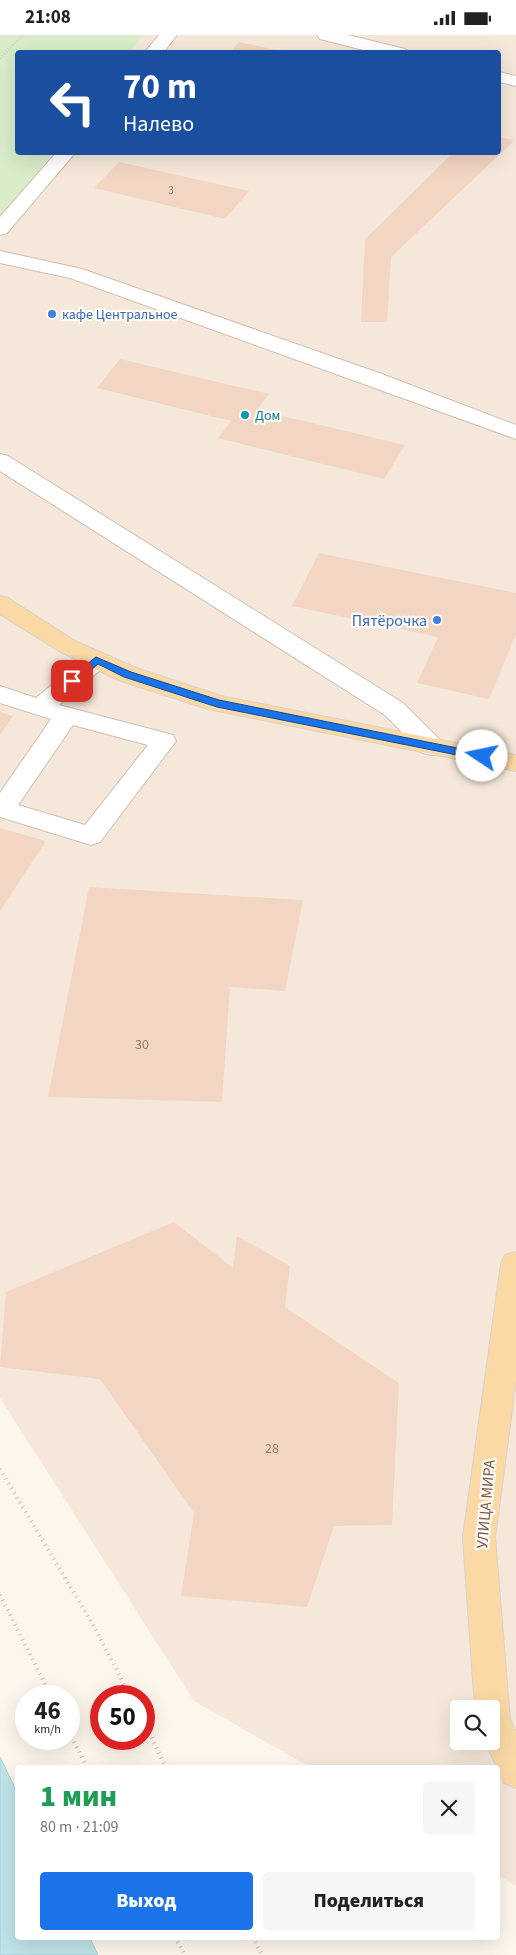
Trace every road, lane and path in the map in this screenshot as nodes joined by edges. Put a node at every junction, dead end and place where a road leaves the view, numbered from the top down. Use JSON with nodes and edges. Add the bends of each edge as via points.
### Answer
{"nodes":[{"id":1,"x":23,"y":35,"type":"edge"},
{"id":2,"x":168,"y":35,"type":"edge"},
{"id":3,"x":326,"y":35,"type":"edge"},
{"id":4,"x":156,"y":50,"type":"edge"},
{"id":5,"x":386,"y":50,"type":"edge"},
{"id":6,"x":0,"y":58,"type":"edge"},
{"id":7,"x":501,"y":77,"type":"edge"},
{"id":8,"x":516,"y":81,"type":"edge"},
{"id":9,"x":64,"y":155,"type":"edge"},
{"id":10,"x":0,"y":229,"type":"edge"},
{"id":11,"x":0,"y":257,"type":"edge"},
{"id":12,"x":516,"y":432,"type":"edge"},
{"id":13,"x":0,"y":461,"type":"edge"},
{"id":14,"x":0,"y":603,"type":"edge"},
{"id":15,"x":96,"y":660,"type":"junction"},
{"id":16,"x":0,"y":695,"type":"edge"},
{"id":17,"x":40,"y":708,"type":"junction"},
{"id":18,"x":67,"y":715,"type":"junction"},
{"id":19,"x":432,"y":747,"type":"junction"},
{"id":20,"x":516,"y":763,"type":"edge"},
{"id":21,"x":515,"y":1283,"type":"edge"},
{"id":22,"x":0,"y":1469,"type":"edge"},
{"id":23,"x":0,"y":1595,"type":"edge"},
{"id":24,"x":45,"y":1685,"type":"edge"},
{"id":25,"x":124,"y":1685,"type":"edge"},
{"id":26,"x":155,"y":1745,"type":"edge"},
{"id":27,"x":78,"y":1750,"type":"edge"},
{"id":28,"x":85,"y":1765,"type":"edge"},
{"id":29,"x":165,"y":1765,"type":"edge"},
{"id":30,"x":516,"y":1771,"type":"edge"},
{"id":31,"x":176,"y":1940,"type":"edge"},
{"id":32,"x":254,"y":1940,"type":"edge"},
{"id":33,"x":184,"y":1955,"type":"edge"},
{"id":34,"x":262,"y":1955,"type":"edge"}],
"edges":[{"from":1,"to":6,"type":"path"},
{"from":2,"to":4,"type":"lane"},
{"from":3,"to":5,"type":"lane"},
{"from":7,"to":8,"type":"lane"},
{"from":9,"to":10,"type":"lane"},
{"from":11,"to":12,"type":"lane","via":[[75,273]]},
{"from":13,"to":19,"type":"lane","via":[[394,709]]},
{"from":14,"to":15,"type":"main road","via":[[67,646]]},
{"from":15,"to":17,"type":"lane"},
{"from":15,"to":19,"type":"main road","via":[[127,674],[217,703]]},
{"from":16,"to":17,"type":"lane"},
{"from":17,"to":18,"type":"lane"},
{"from":18,"to":18,"type":"lane","via":[[164,741],[91,836],[2,809]]},
{"from":19,"to":20,"type":"main road"},
{"from":21,"to":30,"type":"main road","name":"УЛИЦА МИРА","via":[[479,1537],[492,1721]]},
{"from":22,"to":25,"type":"path","via":[[95,1628]]},
{"from":23,"to":24,"type":"path"},
{"from":26,"to":29,"type":"path"},
{"from":27,"to":28,"type":"path"},
{"from":31,"to":33,"type":"path"},
{"from":32,"to":34,"type":"path"}]}
